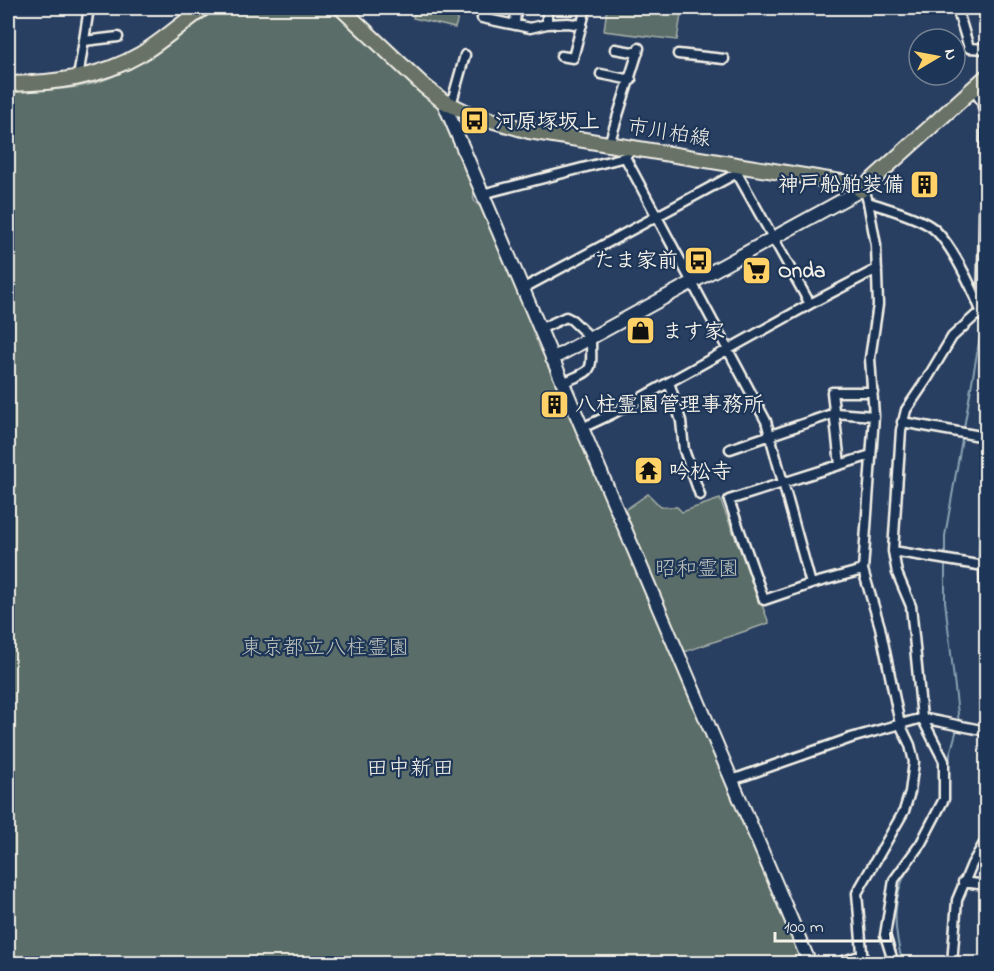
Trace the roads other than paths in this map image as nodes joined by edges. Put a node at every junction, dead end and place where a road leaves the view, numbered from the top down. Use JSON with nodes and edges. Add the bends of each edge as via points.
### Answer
{"nodes":[{"id":1,"x":89,"y":8,"type":"edge"},
{"id":2,"x":204,"y":8,"type":"edge"},
{"id":3,"x":341,"y":8,"type":"edge"},
{"id":4,"x":483,"y":8,"type":"edge"},
{"id":5,"x":516,"y":8,"type":"edge"},
{"id":6,"x":547,"y":8,"type":"edge"},
{"id":7,"x":586,"y":8,"type":"edge"},
{"id":8,"x":957,"y":8,"type":"edge"},
{"id":9,"x":547,"y":24,"type":"junction"},
{"id":10,"x":515,"y":25,"type":"junction"},
{"id":11,"x":582,"y":26,"type":"junction"},
{"id":12,"x":118,"y":37,"type":"dead end"},
{"id":13,"x":84,"y":41,"type":"junction"},
{"id":14,"x":615,"y":49,"type":"dead end"},
{"id":15,"x":987,"y":49,"type":"edge"},
{"id":16,"x":678,"y":54,"type":"dead end"},
{"id":17,"x":465,"y":55,"type":"dead end"},
{"id":18,"x":561,"y":56,"type":"dead end"},
{"id":19,"x":724,"y":59,"type":"dead end"},
{"id":20,"x":601,"y":74,"type":"dead end"},
{"id":21,"x":987,"y":77,"type":"edge"},
{"id":22,"x":78,"y":78,"type":"junction"},
{"id":23,"x":631,"y":80,"type":"junction"},
{"id":24,"x":8,"y":84,"type":"edge"},
{"id":25,"x":973,"y":89,"type":"junction"},
{"id":26,"x":447,"y":103,"type":"junction"},
{"id":27,"x":609,"y":144,"type":"junction"},
{"id":28,"x":628,"y":152,"type":"junction"},
{"id":29,"x":741,"y":169,"type":"junction"},
{"id":30,"x":861,"y":190,"type":"junction"},
{"id":31,"x":482,"y":194,"type":"junction"},
{"id":32,"x":868,"y":202,"type":"junction"},
{"id":33,"x":656,"y":217,"type":"junction"},
{"id":34,"x":773,"y":238,"type":"junction"},
{"id":35,"x":877,"y":269,"type":"junction"},
{"id":36,"x":691,"y":283,"type":"junction"},
{"id":37,"x":522,"y":289,"type":"junction"},
{"id":38,"x":810,"y":304,"type":"junction"},
{"id":39,"x":984,"y":315,"type":"edge"},
{"id":40,"x":540,"y":329,"type":"junction"},
{"id":41,"x":591,"y":338,"type":"junction"},
{"id":42,"x":728,"y":349,"type":"junction"},
{"id":43,"x":552,"y":359,"type":"junction"},
{"id":44,"x":669,"y":382,"type":"junction"},
{"id":45,"x":562,"y":383,"type":"junction"},
{"id":46,"x":873,"y":392,"type":"junction"},
{"id":47,"x":835,"y":412,"type":"junction"},
{"id":48,"x":874,"y":416,"type":"junction"},
{"id":49,"x":902,"y":422,"type":"junction"},
{"id":50,"x":582,"y":428,"type":"junction"},
{"id":51,"x":770,"y":435,"type":"junction"},
{"id":52,"x":987,"y":437,"type":"edge"},
{"id":53,"x":730,"y":449,"type":"dead end"},
{"id":54,"x":871,"y":455,"type":"junction"},
{"id":55,"x":840,"y":465,"type":"junction"},
{"id":56,"x":782,"y":482,"type":"junction"},
{"id":57,"x":700,"y":495,"type":"dead end"},
{"id":58,"x":987,"y":520,"type":"edge"},
{"id":59,"x":893,"y":551,"type":"junction"},
{"id":60,"x":984,"y":566,"type":"junction"},
{"id":61,"x":863,"y":570,"type":"junction"},
{"id":62,"x":811,"y":584,"type":"junction"},
{"id":63,"x":987,"y":614,"type":"edge"},
{"id":64,"x":922,"y":718,"type":"junction"},
{"id":65,"x":900,"y":724,"type":"junction"},
{"id":66,"x":987,"y":731,"type":"edge"},
{"id":67,"x":732,"y":780,"type":"junction"},
{"id":68,"x":987,"y":840,"type":"edge"},
{"id":69,"x":963,"y":882,"type":"junction"},
{"id":70,"x":987,"y":885,"type":"edge"},
{"id":71,"x":863,"y":959,"type":"edge"},
{"id":72,"x":810,"y":963,"type":"edge"},
{"id":73,"x":835,"y":963,"type":"edge"},
{"id":74,"x":894,"y":963,"type":"edge"},
{"id":75,"x":952,"y":963,"type":"edge"}],
"edges":[{"from":1,"to":13,"type":"street"},
{"from":2,"to":22,"type":"main road","via":[[118,67]]},
{"from":3,"to":26,"type":"main road","name":"市川柏線"},
{"from":4,"to":10,"type":"street","via":[[482,18]]},
{"from":5,"to":10,"type":"street"},
{"from":6,"to":9,"type":"street"},
{"from":7,"to":11,"type":"street"},
{"from":8,"to":15,"type":"street","via":[[969,48]]},
{"from":9,"to":10,"type":"street","via":[[530,28]]},
{"from":9,"to":11,"type":"street"},
{"from":11,"to":18,"type":"street","via":[[573,58]]},
{"from":12,"to":13,"type":"street"},
{"from":13,"to":22,"type":"street"},
{"from":14,"to":23,"type":"street","via":[[639,51]]},
{"from":16,"to":19,"type":"street"},
{"from":17,"to":26,"type":"street"},
{"from":20,"to":23,"type":"street"},
{"from":21,"to":25,"type":"main road"},
{"from":22,"to":24,"type":"main road"},
{"from":23,"to":27,"type":"street"},
{"from":25,"to":30,"type":"main road"},
{"from":25,"to":39,"type":"street","via":[[982,102],[987,122]]},
{"from":26,"to":27,"type":"main road","name":"市川柏線","via":[[510,127]]},
{"from":26,"to":31,"type":"street"},
{"from":27,"to":28,"type":"main road","name":"市川柏線"},
{"from":28,"to":29,"type":"main road","name":"市川柏線"},
{"from":28,"to":31,"type":"street"},
{"from":28,"to":33,"type":"street"},
{"from":29,"to":30,"type":"main road","name":"市川柏線","via":[[847,183]]},
{"from":29,"to":33,"type":"street"},
{"from":29,"to":34,"type":"street"},
{"from":30,"to":32,"type":"street"},
{"from":30,"to":34,"type":"street"},
{"from":31,"to":37,"type":"street"},
{"from":32,"to":35,"type":"street"},
{"from":32,"to":39,"type":"street","via":[[921,221],[939,234],[948,243]]},
{"from":33,"to":36,"type":"street"},
{"from":33,"to":37,"type":"street"},
{"from":34,"to":36,"type":"street"},
{"from":34,"to":38,"type":"street"},
{"from":35,"to":38,"type":"street"},
{"from":35,"to":46,"type":"street","via":[[878,305],[870,358]]},
{"from":36,"to":41,"type":"street"},
{"from":36,"to":42,"type":"street"},
{"from":37,"to":40,"type":"street"},
{"from":38,"to":42,"type":"street"},
{"from":39,"to":49,"type":"street","via":[[975,316],[952,337]]},
{"from":40,"to":41,"type":"street","via":[[566,317]]},
{"from":40,"to":43,"type":"street"},
{"from":41,"to":43,"type":"street"},
{"from":41,"to":45,"type":"street","via":[[588,373]]},
{"from":42,"to":44,"type":"street"},
{"from":42,"to":51,"type":"street"},
{"from":43,"to":45,"type":"street"},
{"from":44,"to":50,"type":"street"},
{"from":44,"to":57,"type":"street","via":[[681,421],[684,450]]},
{"from":45,"to":50,"type":"street"},
{"from":46,"to":47,"type":"street","via":[[832,392]]},
{"from":46,"to":48,"type":"street"},
{"from":47,"to":48,"type":"street"},
{"from":47,"to":51,"type":"street"},
{"from":47,"to":55,"type":"street"},
{"from":48,"to":54,"type":"street"},
{"from":49,"to":52,"type":"street"},
{"from":49,"to":59,"type":"street"},
{"from":50,"to":67,"type":"street"},
{"from":51,"to":53,"type":"street"},
{"from":51,"to":56,"type":"street"},
{"from":54,"to":55,"type":"street"},
{"from":54,"to":61,"type":"street"},
{"from":55,"to":56,"type":"street"},
{"from":56,"to":62,"type":"street"},
{"from":56,"to":62,"type":"street","via":[[729,500],[764,600]]},
{"from":58,"to":60,"type":"street"},
{"from":59,"to":60,"type":"street"},
{"from":59,"to":64,"type":"street","via":[[897,573],[911,606]]},
{"from":60,"to":63,"type":"street"},
{"from":61,"to":62,"type":"street"},
{"from":61,"to":65,"type":"street","via":[[880,627]]},
{"from":64,"to":65,"type":"street"},
{"from":64,"to":66,"type":"street"},
{"from":64,"to":74,"type":"street","via":[[944,761],[944,799],[921,843],[894,880],[885,935]]},
{"from":65,"to":67,"type":"street"},
{"from":65,"to":71,"type":"street","via":[[910,745],[914,773],[904,811],[857,892]]},
{"from":67,"to":72,"type":"street"},
{"from":68,"to":69,"type":"street"},
{"from":69,"to":70,"type":"street"},
{"from":69,"to":75,"type":"street","via":[[956,908]]},
{"from":71,"to":73,"type":"street"}]}
